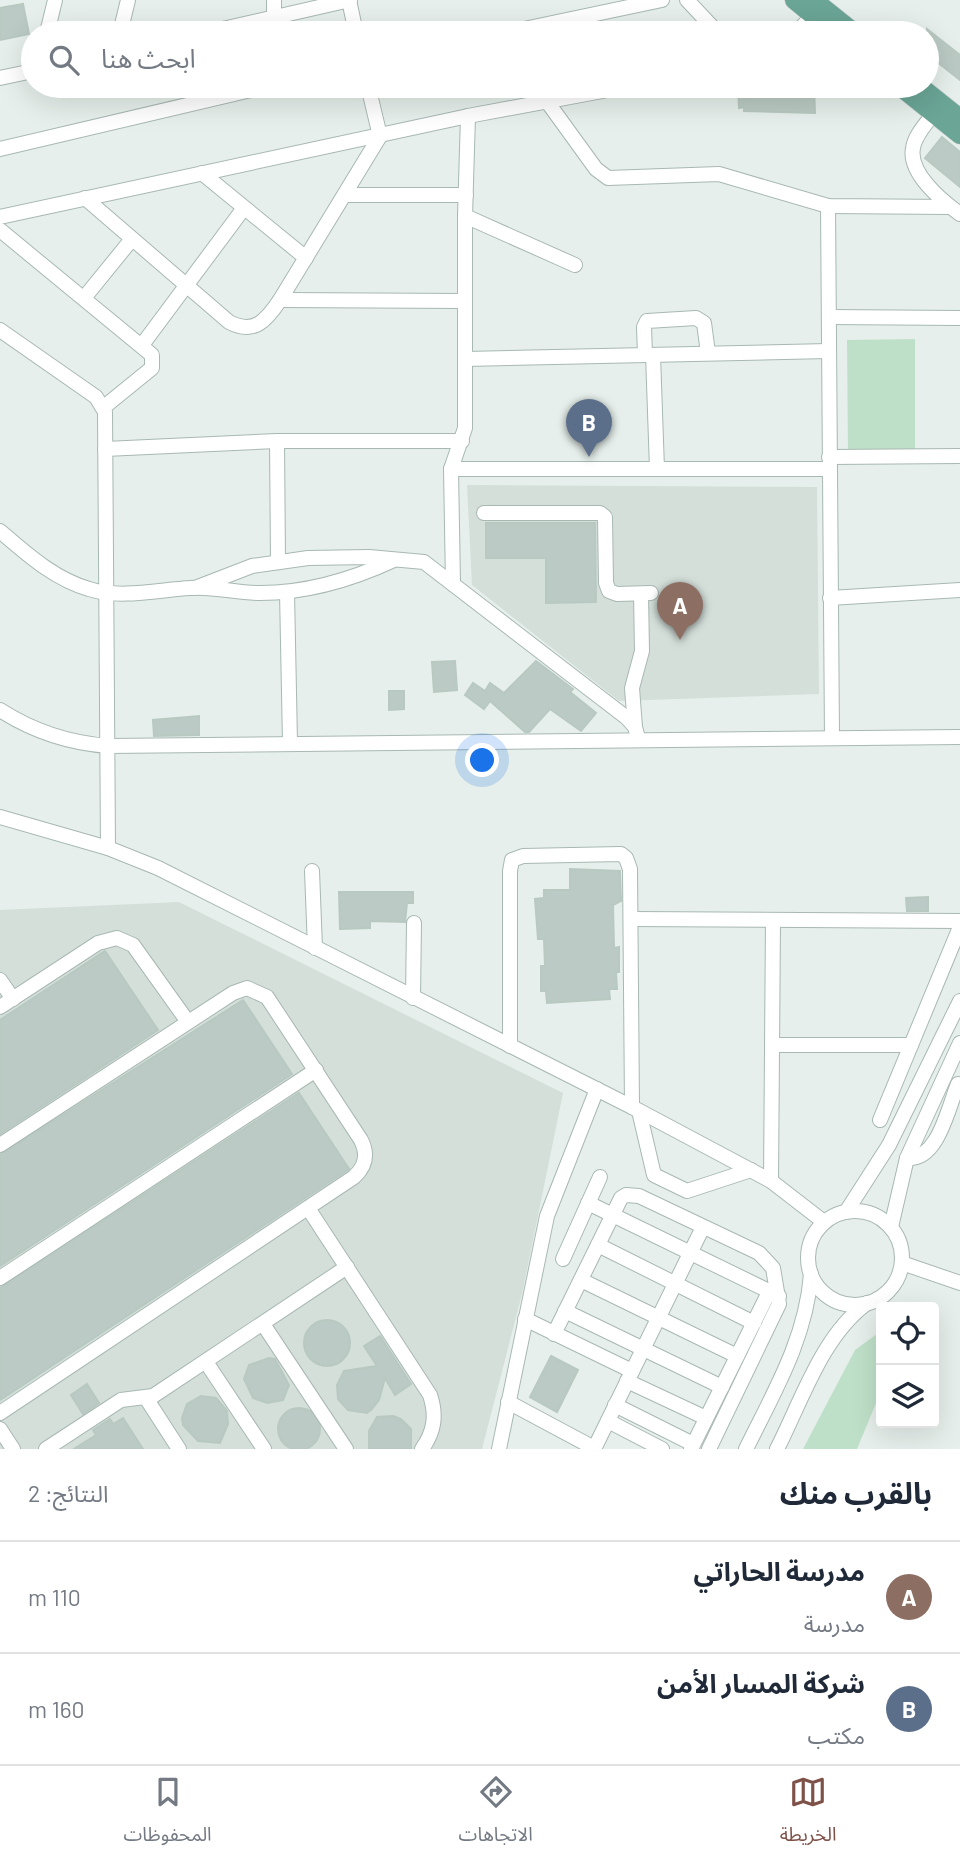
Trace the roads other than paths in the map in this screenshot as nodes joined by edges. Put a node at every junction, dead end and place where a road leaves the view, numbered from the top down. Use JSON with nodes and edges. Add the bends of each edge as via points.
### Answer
{"nodes":[{"id":1,"x":55,"y":0,"type":"edge"},
{"id":2,"x":128,"y":0,"type":"edge"},
{"id":3,"x":274,"y":0,"type":"edge"},
{"id":4,"x":350,"y":0,"type":"edge"},
{"id":5,"x":662,"y":0,"type":"edge"},
{"id":6,"x":687,"y":0,"type":"edge"},
{"id":7,"x":794,"y":0,"type":"edge"},
{"id":8,"x":814,"y":8,"type":"edge"},
{"id":9,"x":274,"y":17,"type":"junction"},
{"id":10,"x":50,"y":21,"type":"edge"},
{"id":11,"x":123,"y":21,"type":"edge"},
{"id":12,"x":257,"y":21,"type":"edge"},
{"id":13,"x":354,"y":21,"type":"edge"},
{"id":14,"x":562,"y":21,"type":"edge"},
{"id":15,"x":707,"y":21,"type":"edge"},
{"id":16,"x":835,"y":21,"type":"edge"},
{"id":17,"x":21,"y":74,"type":"edge"},
{"id":18,"x":0,"y":78,"type":"edge"},
{"id":19,"x":217,"y":98,"type":"edge"},
{"id":20,"x":371,"y":98,"type":"edge"},
{"id":21,"x":558,"y":98,"type":"edge"},
{"id":22,"x":914,"y":98,"type":"edge"},
{"id":23,"x":935,"y":98,"type":"edge"},
{"id":24,"x":546,"y":100,"type":"junction"},
{"id":25,"x":933,"y":114,"type":"junction"},
{"id":26,"x":468,"y":116,"type":"junction"},
{"id":27,"x":960,"y":118,"type":"edge"},
{"id":28,"x":960,"y":135,"type":"edge"},
{"id":29,"x":380,"y":136,"type":"junction"},
{"id":30,"x":0,"y":149,"type":"edge"},
{"id":31,"x":202,"y":173,"type":"junction"},
{"id":32,"x":346,"y":195,"type":"junction"},
{"id":33,"x":466,"y":195,"type":"junction"},
{"id":34,"x":85,"y":198,"type":"junction"},
{"id":35,"x":828,"y":206,"type":"junction"},
{"id":36,"x":244,"y":208,"type":"junction"},
{"id":37,"x":955,"y":210,"type":"edge"},
{"id":38,"x":465,"y":216,"type":"junction"},
{"id":39,"x":0,"y":217,"type":"edge"},
{"id":40,"x":0,"y":230,"type":"edge"},
{"id":41,"x":132,"y":239,"type":"junction"},
{"id":42,"x":306,"y":258,"type":"junction"},
{"id":43,"x":575,"y":265,"type":"dead end"},
{"id":44,"x":187,"y":286,"type":"junction"},
{"id":45,"x":84,"y":298,"type":"junction"},
{"id":46,"x":280,"y":300,"type":"junction"},
{"id":47,"x":464,"y":301,"type":"junction"},
{"id":48,"x":829,"y":317,"type":"junction"},
{"id":49,"x":960,"y":318,"type":"edge"},
{"id":50,"x":0,"y":330,"type":"edge"},
{"id":51,"x":142,"y":345,"type":"junction"},
{"id":52,"x":829,"y":351,"type":"junction"},
{"id":53,"x":708,"y":353,"type":"junction"},
{"id":54,"x":649,"y":355,"type":"junction"},
{"id":55,"x":465,"y":359,"type":"junction"},
{"id":56,"x":103,"y":407,"type":"junction"},
{"id":57,"x":277,"y":441,"type":"junction"},
{"id":58,"x":462,"y":441,"type":"junction"},
{"id":59,"x":105,"y":449,"type":"junction"},
{"id":60,"x":960,"y":456,"type":"edge"},
{"id":61,"x":829,"y":463,"type":"junction"},
{"id":62,"x":451,"y":469,"type":"junction"},
{"id":63,"x":657,"y":469,"type":"junction"},
{"id":64,"x":484,"y":513,"type":"dead end"},
{"id":65,"x":0,"y":531,"type":"edge"},
{"id":66,"x":398,"y":558,"type":"junction"},
{"id":67,"x":278,"y":561,"type":"junction"},
{"id":68,"x":453,"y":584,"type":"junction"},
{"id":69,"x":195,"y":587,"type":"junction"},
{"id":70,"x":960,"y":590,"type":"edge"},
{"id":71,"x":287,"y":592,"type":"junction"},
{"id":72,"x":108,"y":594,"type":"junction"},
{"id":73,"x":830,"y":598,"type":"junction"},
{"id":74,"x":0,"y":710,"type":"edge"},
{"id":75,"x":637,"y":732,"type":"junction"},
{"id":76,"x":960,"y":737,"type":"edge"},
{"id":77,"x":832,"y":738,"type":"junction"},
{"id":78,"x":290,"y":743,"type":"junction"},
{"id":79,"x":108,"y":746,"type":"junction"},
{"id":80,"x":0,"y":817,"type":"edge"},
{"id":81,"x":108,"y":848,"type":"junction"},
{"id":82,"x":312,"y":871,"type":"dead end"},
{"id":83,"x":631,"y":919,"type":"junction"},
{"id":84,"x":773,"y":920,"type":"junction"},
{"id":85,"x":960,"y":921,"type":"edge"},
{"id":86,"x":414,"y":923,"type":"dead end"},
{"id":87,"x":960,"y":927,"type":"edge"},
{"id":88,"x":315,"y":948,"type":"junction"},
{"id":89,"x":0,"y":980,"type":"edge"},
{"id":90,"x":413,"y":998,"type":"junction"},
{"id":91,"x":13,"y":999,"type":"junction"},
{"id":92,"x":960,"y":1001,"type":"edge"},
{"id":93,"x":0,"y":1007,"type":"edge"},
{"id":94,"x":188,"y":1022,"type":"junction"},
{"id":95,"x":772,"y":1045,"type":"junction"},
{"id":96,"x":911,"y":1045,"type":"junction"},
{"id":97,"x":510,"y":1046,"type":"junction"},
{"id":98,"x":958,"y":1051,"type":"edge"},
{"id":99,"x":316,"y":1070,"type":"junction"},
{"id":100,"x":958,"y":1084,"type":"dead end"},
{"id":101,"x":597,"y":1089,"type":"junction"},
{"id":102,"x":636,"y":1109,"type":"junction"},
{"id":103,"x":880,"y":1120,"type":"dead end"},
{"id":104,"x":0,"y":1145,"type":"edge"},
{"id":105,"x":907,"y":1158,"type":"junction"},
{"id":106,"x":751,"y":1170,"type":"junction"},
{"id":107,"x":600,"y":1177,"type":"dead end"},
{"id":108,"x":771,"y":1181,"type":"junction"},
{"id":109,"x":588,"y":1203,"type":"junction"},
{"id":110,"x":308,"y":1208,"type":"junction"},
{"id":111,"x":846,"y":1212,"type":"junction"},
{"id":112,"x":612,"y":1216,"type":"junction"},
{"id":113,"x":824,"y":1222,"type":"junction"},
{"id":114,"x":703,"y":1227,"type":"junction"},
{"id":115,"x":891,"y":1227,"type":"junction"},
{"id":116,"x":598,"y":1245,"type":"junction"},
{"id":117,"x":690,"y":1252,"type":"junction"},
{"id":118,"x":564,"y":1259,"type":"dead end"},
{"id":119,"x":902,"y":1263,"type":"junction"},
{"id":120,"x":347,"y":1267,"type":"junction"},
{"id":121,"x":811,"y":1274,"type":"junction"},
{"id":122,"x":0,"y":1278,"type":"edge"},
{"id":123,"x":581,"y":1280,"type":"junction"},
{"id":124,"x":960,"y":1283,"type":"edge"},
{"id":125,"x":675,"y":1284,"type":"junction"},
{"id":126,"x":774,"y":1293,"type":"junction"},
{"id":127,"x":867,"y":1303,"type":"junction"},
{"id":128,"x":565,"y":1311,"type":"junction"},
{"id":129,"x":658,"y":1318,"type":"junction"},
{"id":130,"x":754,"y":1323,"type":"junction"},
{"id":131,"x":263,"y":1324,"type":"junction"},
{"id":132,"x":524,"y":1324,"type":"junction"},
{"id":133,"x":554,"y":1334,"type":"junction"},
{"id":134,"x":643,"y":1349,"type":"junction"},
{"id":135,"x":737,"y":1356,"type":"junction"},
{"id":136,"x":206,"y":1362,"type":"junction"},
{"id":137,"x":629,"y":1377,"type":"junction"},
{"id":138,"x":722,"y":1387,"type":"junction"},
{"id":139,"x":146,"y":1398,"type":"junction"},
{"id":140,"x":615,"y":1405,"type":"junction"},
{"id":141,"x":508,"y":1406,"type":"junction"},
{"id":142,"x":0,"y":1413,"type":"edge"},
{"id":143,"x":706,"y":1418,"type":"junction"},
{"id":144,"x":608,"y":1421,"type":"junction"},
{"id":145,"x":0,"y":1429,"type":"edge"},
{"id":146,"x":692,"y":1447,"type":"edge"},
{"id":147,"x":597,"y":1448,"type":"edge"},
{"id":148,"x":13,"y":1449,"type":"edge"},
{"id":149,"x":46,"y":1449,"type":"edge"},
{"id":150,"x":179,"y":1449,"type":"edge"},
{"id":151,"x":264,"y":1449,"type":"edge"},
{"id":152,"x":346,"y":1449,"type":"edge"},
{"id":153,"x":422,"y":1449,"type":"edge"},
{"id":154,"x":499,"y":1449,"type":"edge"},
{"id":155,"x":579,"y":1449,"type":"edge"},
{"id":156,"x":663,"y":1449,"type":"edge"},
{"id":157,"x":709,"y":1449,"type":"edge"},
{"id":158,"x":746,"y":1449,"type":"edge"},
{"id":159,"x":777,"y":1449,"type":"edge"}],
"edges":[{"from":1,"to":10,"type":"street"},
{"from":2,"to":11,"type":"street"},
{"from":3,"to":9,"type":"street"},
{"from":4,"to":9,"type":"street"},
{"from":4,"to":13,"type":"street"},
{"from":5,"to":14,"type":"street"},
{"from":6,"to":15,"type":"street"},
{"from":7,"to":8,"type":"main road"},
{"from":8,"to":16,"type":"main road"},
{"from":9,"to":12,"type":"street"},
{"from":17,"to":18,"type":"street"},
{"from":19,"to":30,"type":"street"},
{"from":20,"to":29,"type":"street"},
{"from":21,"to":24,"type":"street"},
{"from":22,"to":25,"type":"main road"},
{"from":23,"to":27,"type":"main road"},
{"from":24,"to":26,"type":"street"},
{"from":24,"to":35,"type":"street","via":[[596,169],[608,178],[719,174]]},
{"from":25,"to":28,"type":"main road"},
{"from":25,"to":37,"type":"street","via":[[916,138],[912,157],[920,175]]},
{"from":26,"to":29,"type":"street"},
{"from":26,"to":33,"type":"street"},
{"from":29,"to":31,"type":"street"},
{"from":29,"to":32,"type":"street"},
{"from":31,"to":34,"type":"street"},
{"from":31,"to":36,"type":"street"},
{"from":32,"to":33,"type":"street"},
{"from":32,"to":42,"type":"street"},
{"from":33,"to":38,"type":"street"},
{"from":34,"to":39,"type":"street"},
{"from":34,"to":41,"type":"street"},
{"from":35,"to":37,"type":"street"},
{"from":35,"to":48,"type":"street"},
{"from":36,"to":42,"type":"street"},
{"from":36,"to":44,"type":"street"},
{"from":38,"to":43,"type":"street"},
{"from":38,"to":47,"type":"street"},
{"from":40,"to":45,"type":"street"},
{"from":41,"to":44,"type":"street"},
{"from":41,"to":45,"type":"street"},
{"from":42,"to":46,"type":"street"},
{"from":44,"to":46,"type":"street","via":[[239,328],[263,323]]},
{"from":44,"to":51,"type":"street"},
{"from":45,"to":51,"type":"street"},
{"from":46,"to":47,"type":"street"},
{"from":47,"to":55,"type":"street"},
{"from":48,"to":49,"type":"street"},
{"from":48,"to":52,"type":"street"},
{"from":50,"to":56,"type":"street","via":[[96,397]]},
{"from":51,"to":56,"type":"street","via":[[152,355],[152,368]]},
{"from":52,"to":53,"type":"street"},
{"from":52,"to":61,"type":"street"},
{"from":53,"to":54,"type":"street"},
{"from":53,"to":54,"type":"street","via":[[704,324],[696,318],[647,321]]},
{"from":54,"to":55,"type":"street"},
{"from":54,"to":63,"type":"street"},
{"from":55,"to":58,"type":"street","via":[[466,428]]},
{"from":56,"to":59,"type":"street"},
{"from":57,"to":58,"type":"street"},
{"from":57,"to":59,"type":"street"},
{"from":57,"to":67,"type":"street"},
{"from":58,"to":62,"type":"street"},
{"from":59,"to":72,"type":"street"},
{"from":60,"to":61,"type":"street"},
{"from":61,"to":63,"type":"street"},
{"from":61,"to":73,"type":"street"},
{"from":62,"to":63,"type":"street"},
{"from":62,"to":68,"type":"street"},
{"from":64,"to":75,"type":"street","via":[[600,513],[605,517],[606,587],[612,594],[646,593],[642,651],[632,688]]},
{"from":65,"to":72,"type":"street","via":[[53,573]]},
{"from":66,"to":67,"type":"street"},
{"from":66,"to":68,"type":"street","via":[[429,564]]},
{"from":66,"to":71,"type":"street","via":[[344,581]]},
{"from":67,"to":69,"type":"street"},
{"from":68,"to":75,"type":"street"},
{"from":69,"to":71,"type":"street"},
{"from":69,"to":72,"type":"street"},
{"from":70,"to":73,"type":"street"},
{"from":71,"to":78,"type":"street"},
{"from":72,"to":79,"type":"street"},
{"from":73,"to":77,"type":"street"},
{"from":74,"to":79,"type":"street","via":[[52,737]]},
{"from":75,"to":77,"type":"street"},
{"from":75,"to":78,"type":"street"},
{"from":76,"to":77,"type":"street"},
{"from":78,"to":79,"type":"street"},
{"from":79,"to":81,"type":"street"},
{"from":80,"to":81,"type":"street"},
{"from":81,"to":88,"type":"street","via":[[158,868]]},
{"from":82,"to":88,"type":"street"},
{"from":83,"to":84,"type":"street"},
{"from":83,"to":97,"type":"street","via":[[629,863],[621,854],[512,860]]},
{"from":83,"to":102,"type":"street"},
{"from":84,"to":85,"type":"street"},
{"from":84,"to":95,"type":"street"},
{"from":86,"to":90,"type":"street"},
{"from":87,"to":96,"type":"street"},
{"from":88,"to":90,"type":"street"},
{"from":89,"to":91,"type":"street"},
{"from":90,"to":97,"type":"street"},
{"from":91,"to":93,"type":"street"},
{"from":91,"to":94,"type":"street","via":[[98,943],[117,938],[133,945]]},
{"from":92,"to":111,"type":"street","via":[[889,1145]]},
{"from":94,"to":99,"type":"street","via":[[240,989],[255,989],[267,997]]},
{"from":94,"to":104,"type":"street"},
{"from":95,"to":96,"type":"street"},
{"from":95,"to":108,"type":"street"},
{"from":96,"to":103,"type":"street"},
{"from":97,"to":101,"type":"street"},
{"from":98,"to":105,"type":"street"},
{"from":99,"to":110,"type":"street","via":[[361,1140],[366,1157],[354,1177]]},
{"from":99,"to":122,"type":"street"},
{"from":100,"to":105,"type":"street","via":[[930,1149],[920,1157]]},
{"from":101,"to":102,"type":"street"},
{"from":101,"to":132,"type":"street","via":[[553,1195]]},
{"from":102,"to":106,"type":"street"},
{"from":102,"to":106,"type":"street","via":[[654,1175],[687,1191]]},
{"from":105,"to":115,"type":"street"},
{"from":106,"to":108,"type":"street"},
{"from":107,"to":109,"type":"street"},
{"from":108,"to":113,"type":"street"},
{"from":109,"to":112,"type":"street"},
{"from":109,"to":118,"type":"street"},
{"from":110,"to":120,"type":"street"},
{"from":110,"to":142,"type":"street"},
{"from":111,"to":113,"type":"street"},
{"from":111,"to":115,"type":"street","via":[[866,1212]]},
{"from":112,"to":114,"type":"street","via":[[621,1199],[633,1194]]},
{"from":112,"to":116,"type":"street"},
{"from":112,"to":117,"type":"street"},
{"from":113,"to":121,"type":"street","via":[[808,1252]]},
{"from":114,"to":117,"type":"street"},
{"from":114,"to":126,"type":"street","via":[[765,1257],[774,1268]]},
{"from":115,"to":119,"type":"street","via":[[900,1244]]},
{"from":116,"to":123,"type":"street"},
{"from":116,"to":125,"type":"street"},
{"from":117,"to":125,"type":"street"},
{"from":117,"to":126,"type":"street"},
{"from":119,"to":124,"type":"street"},
{"from":119,"to":127,"type":"street","via":[[890,1288]]},
{"from":120,"to":131,"type":"street"},
{"from":120,"to":153,"type":"street","via":[[430,1395],[433,1429]]},
{"from":121,"to":127,"type":"street","via":[[828,1296],[840,1302]]},
{"from":121,"to":158,"type":"street","via":[[809,1302],[796,1349]]},
{"from":123,"to":128,"type":"street"},
{"from":123,"to":129,"type":"street"},
{"from":125,"to":129,"type":"street"},
{"from":125,"to":130,"type":"street"},
{"from":126,"to":130,"type":"street"},
{"from":126,"to":157,"type":"street","via":[[776,1314]]},
{"from":127,"to":159,"type":"street","via":[[835,1337]]},
{"from":128,"to":133,"type":"street"},
{"from":128,"to":134,"type":"street"},
{"from":129,"to":134,"type":"street"},
{"from":129,"to":135,"type":"street"},
{"from":130,"to":135,"type":"street"},
{"from":131,"to":136,"type":"street"},
{"from":131,"to":152,"type":"street"},
{"from":132,"to":133,"type":"street"},
{"from":132,"to":137,"type":"street"},
{"from":132,"to":141,"type":"street"},
{"from":133,"to":137,"type":"street"},
{"from":134,"to":137,"type":"street"},
{"from":134,"to":138,"type":"street"},
{"from":135,"to":138,"type":"street"},
{"from":136,"to":139,"type":"street"},
{"from":136,"to":151,"type":"street"},
{"from":137,"to":140,"type":"street"},
{"from":137,"to":143,"type":"street"},
{"from":138,"to":143,"type":"street"},
{"from":139,"to":149,"type":"street","via":[[121,1400]]},
{"from":139,"to":150,"type":"street"},
{"from":140,"to":144,"type":"street"},
{"from":140,"to":146,"type":"street"},
{"from":141,"to":147,"type":"street"},
{"from":141,"to":154,"type":"street"},
{"from":141,"to":155,"type":"street"},
{"from":143,"to":146,"type":"street"},
{"from":144,"to":147,"type":"street"},
{"from":144,"to":156,"type":"street"},
{"from":145,"to":148,"type":"street"}]}
